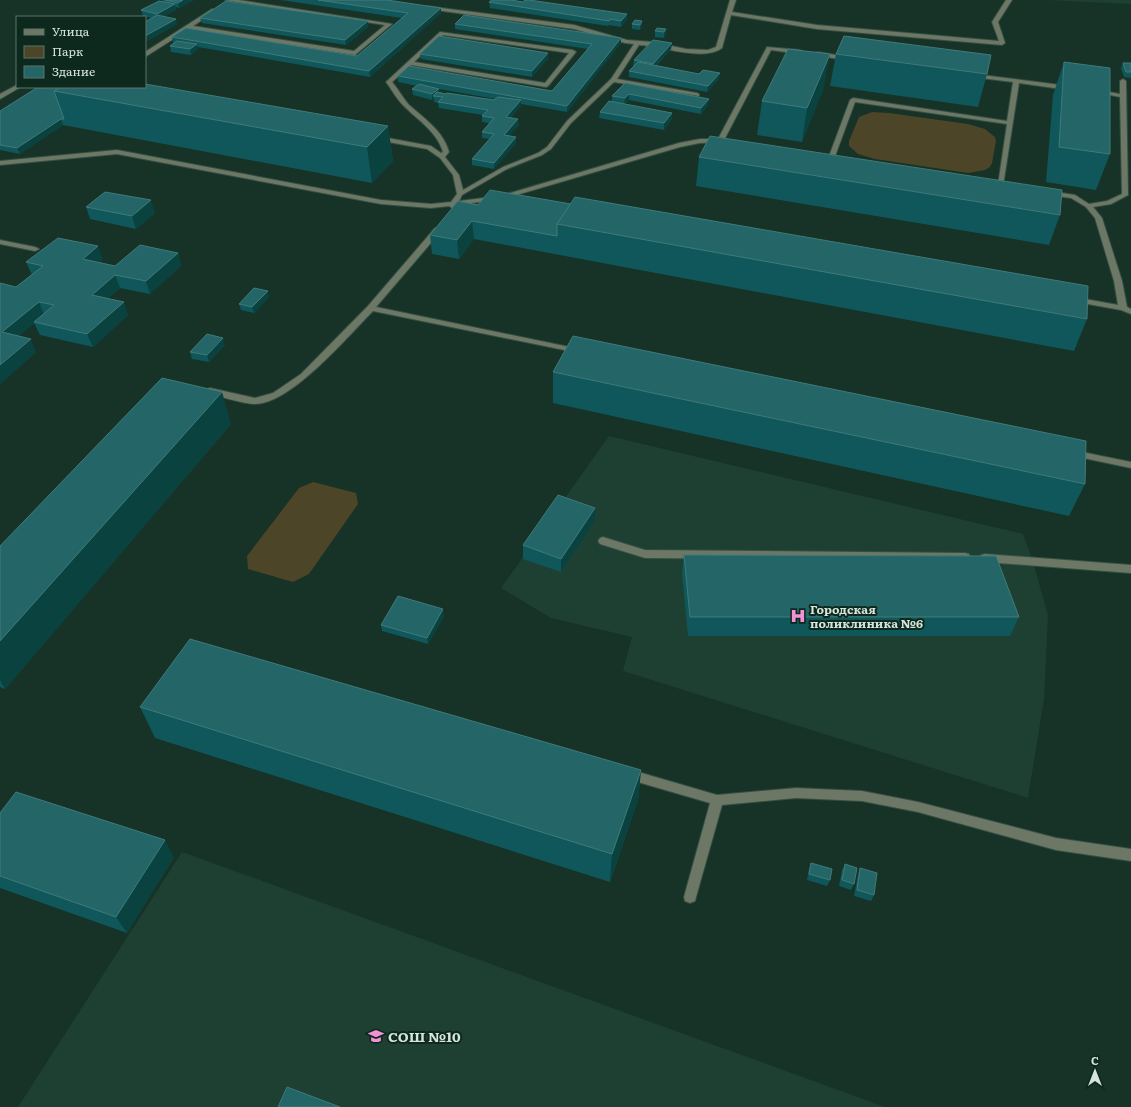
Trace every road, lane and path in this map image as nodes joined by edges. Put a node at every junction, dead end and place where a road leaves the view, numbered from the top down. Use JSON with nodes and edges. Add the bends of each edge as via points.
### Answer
{"nodes":[{"id":1,"x":228,"y":0,"type":"edge"},
{"id":2,"x":733,"y":0,"type":"edge"},
{"id":3,"x":1009,"y":0,"type":"edge"},
{"id":4,"x":420,"y":6,"type":"edge"},
{"id":5,"x":729,"y":14,"type":"junction"},
{"id":6,"x":188,"y":27,"type":"junction"},
{"id":7,"x":637,"y":44,"type":"junction"},
{"id":8,"x":146,"y":54,"type":"edge"},
{"id":9,"x":854,"y":59,"type":"dead end"},
{"id":10,"x":409,"y":64,"type":"junction"},
{"id":11,"x":970,"y":75,"type":"dead end"},
{"id":12,"x":613,"y":80,"type":"junction"},
{"id":13,"x":1016,"y":81,"type":"junction"},
{"id":14,"x":1122,"y":81,"type":"dead end"},
{"id":15,"x":16,"y":88,"type":"edge"},
{"id":16,"x":1077,"y":90,"type":"edge"},
{"id":17,"x":1092,"y":92,"type":"edge"},
{"id":18,"x":698,"y":95,"type":"edge"},
{"id":19,"x":1123,"y":96,"type":"junction"},
{"id":20,"x":0,"y":97,"type":"edge"},
{"id":21,"x":1010,"y":123,"type":"junction"},
{"id":22,"x":368,"y":136,"type":"edge"},
{"id":23,"x":720,"y":141,"type":"junction"},
{"id":24,"x":728,"y":142,"type":"edge"},
{"id":25,"x":442,"y":157,"type":"junction"},
{"id":26,"x":824,"y":158,"type":"edge"},
{"id":27,"x":0,"y":163,"type":"edge"},
{"id":28,"x":1001,"y":185,"type":"edge"},
{"id":29,"x":1044,"y":192,"type":"edge"},
{"id":30,"x":460,"y":194,"type":"junction"},
{"id":31,"x":501,"y":198,"type":"junction"},
{"id":32,"x":522,"y":202,"type":"edge"},
{"id":33,"x":454,"y":203,"type":"junction"},
{"id":34,"x":1088,"y":206,"type":"junction"},
{"id":35,"x":0,"y":242,"type":"edge"},
{"id":36,"x":35,"y":249,"type":"dead end"},
{"id":37,"x":1066,"y":298,"type":"edge"},
{"id":38,"x":371,"y":308,"type":"junction"},
{"id":39,"x":1123,"y":308,"type":"junction"},
{"id":40,"x":1131,"y":312,"type":"edge"},
{"id":41,"x":590,"y":353,"type":"edge"},
{"id":42,"x":199,"y":388,"type":"edge"},
{"id":43,"x":1060,"y":450,"type":"edge"},
{"id":44,"x":1131,"y":465,"type":"edge"},
{"id":45,"x":603,"y":541,"type":"dead end"},
{"id":46,"x":1131,"y":569,"type":"edge"},
{"id":47,"x":617,"y":771,"type":"edge"},
{"id":48,"x":717,"y":800,"type":"junction"},
{"id":49,"x":1131,"y":855,"type":"edge"},
{"id":50,"x":690,"y":897,"type":"dead end"}],
"edges":[{"from":1,"to":6,"type":"lane"},
{"from":1,"to":6,"type":"lane","via":[[389,24],[354,53]]},
{"from":2,"to":5,"type":"lane"},
{"from":3,"to":5,"type":"lane","via":[[995,22],[1002,42],[817,27]]},
{"from":4,"to":7,"type":"lane","via":[[574,27]]},
{"from":5,"to":7,"type":"lane","via":[[719,48],[709,52]]},
{"from":6,"to":8,"type":"lane"},
{"from":7,"to":12,"type":"lane"},
{"from":9,"to":23,"type":"lane","via":[[769,48]]},
{"from":10,"to":10,"type":"lane","via":[[546,85],[573,52],[442,33]]},
{"from":10,"to":25,"type":"lane","via":[[389,82],[445,146],[446,152]]},
{"from":11,"to":13,"type":"lane"},
{"from":12,"to":18,"type":"lane"},
{"from":12,"to":30,"type":"lane","via":[[569,122],[549,148],[505,168]]},
{"from":13,"to":16,"type":"lane"},
{"from":13,"to":21,"type":"lane"},
{"from":14,"to":19,"type":"lane"},
{"from":15,"to":20,"type":"lane"},
{"from":17,"to":19,"type":"lane"},
{"from":19,"to":34,"type":"lane","via":[[1125,195],[1109,203]]},
{"from":21,"to":26,"type":"lane","via":[[853,100],[835,159]]},
{"from":21,"to":28,"type":"lane"},
{"from":22,"to":25,"type":"lane","via":[[429,147]]},
{"from":23,"to":24,"type":"lane"},
{"from":23,"to":31,"type":"lane","via":[[679,145]]},
{"from":25,"to":30,"type":"lane","via":[[456,175]]},
{"from":27,"to":33,"type":"lane","via":[[116,152],[381,202],[431,206]]},
{"from":29,"to":34,"type":"lane","via":[[1073,196]]},
{"from":30,"to":33,"type":"lane"},
{"from":31,"to":32,"type":"lane"},
{"from":31,"to":33,"type":"lane"},
{"from":33,"to":38,"type":"lane","via":[[445,221]]},
{"from":34,"to":39,"type":"lane","via":[[1098,218],[1118,281]]},
{"from":35,"to":36,"type":"lane"},
{"from":37,"to":39,"type":"lane"},
{"from":38,"to":41,"type":"lane"},
{"from":38,"to":42,"type":"lane","via":[[304,376],[276,395],[255,401]]},
{"from":39,"to":40,"type":"lane"},
{"from":43,"to":44,"type":"lane"},
{"from":45,"to":46,"type":"lane","via":[[645,554],[948,555]]},
{"from":47,"to":48,"type":"lane"},
{"from":48,"to":49,"type":"lane","via":[[796,794],[862,796],[918,806],[1056,844]]},
{"from":48,"to":50,"type":"lane"}]}
